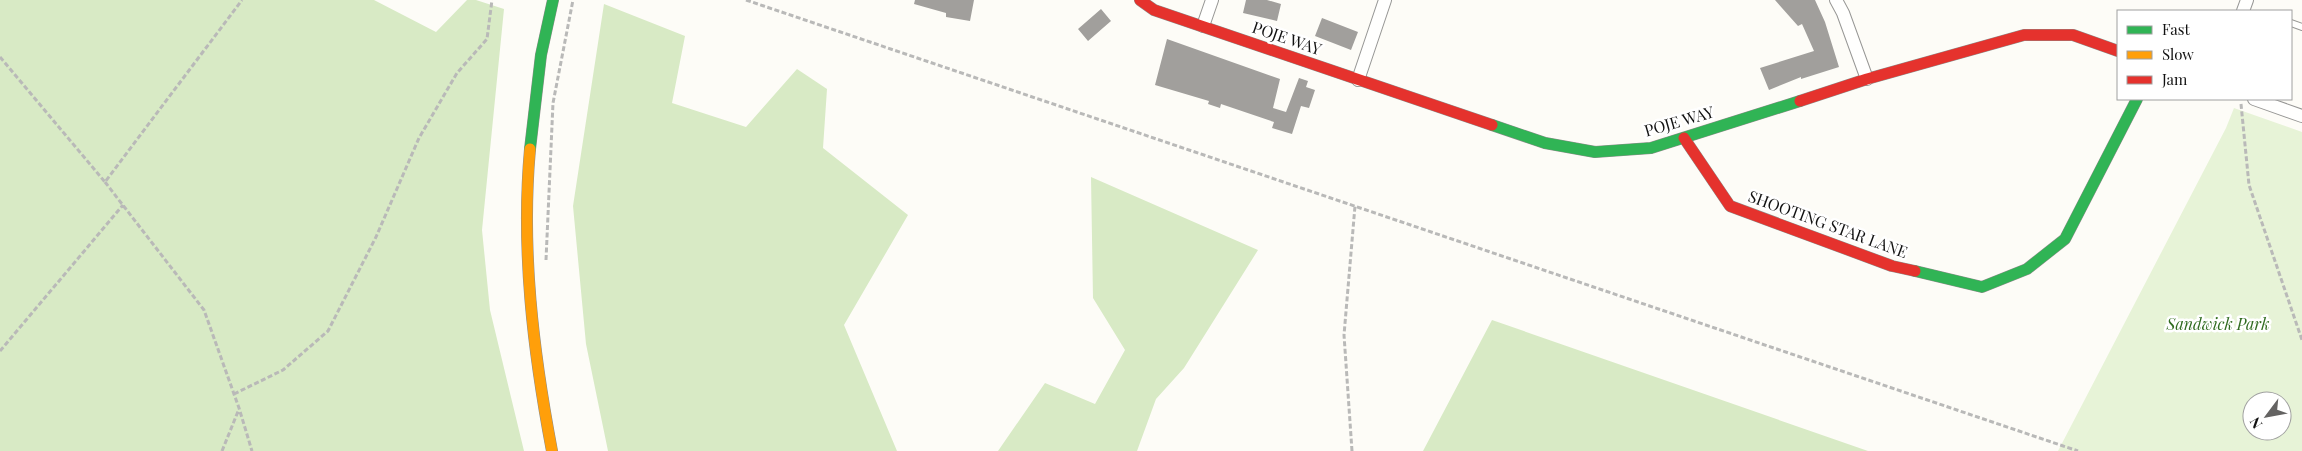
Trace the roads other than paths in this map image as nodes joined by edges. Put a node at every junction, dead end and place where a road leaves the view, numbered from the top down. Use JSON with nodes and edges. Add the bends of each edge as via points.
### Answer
{"nodes":[{"id":1,"x":553,"y":0,"type":"edge"},
{"id":2,"x":1140,"y":0,"type":"edge"},
{"id":3,"x":1212,"y":0,"type":"edge"},
{"id":4,"x":1385,"y":0,"type":"edge"},
{"id":5,"x":1836,"y":0,"type":"edge"},
{"id":6,"x":1203,"y":26,"type":"junction"},
{"id":7,"x":2117,"y":51,"type":"edge"},
{"id":8,"x":1867,"y":79,"type":"junction"},
{"id":9,"x":1358,"y":80,"type":"junction"},
{"id":10,"x":2136,"y":100,"type":"edge"},
{"id":11,"x":2257,"y":100,"type":"edge"},
{"id":12,"x":2302,"y":116,"type":"edge"},
{"id":13,"x":1684,"y":138,"type":"junction"},
{"id":14,"x":552,"y":451,"type":"edge"}],
"edges":[{"from":1,"to":14,"type":"street","via":[[533,113],[526,206],[528,297],[540,398]]},
{"from":2,"to":6,"type":"street","name":"POJE WAY","via":[[1154,10]]},
{"from":3,"to":6,"type":"street"},
{"from":4,"to":9,"type":"street"},
{"from":5,"to":8,"type":"street"},
{"from":6,"to":9,"type":"street","name":"POJE WAY"},
{"from":7,"to":8,"type":"street","name":"POJE WAY","via":[[2073,35],[2024,35]]},
{"from":8,"to":13,"type":"street","name":"POJE WAY"},
{"from":9,"to":13,"type":"street","name":"POJE WAY","via":[[1545,143],[1595,152],[1651,148]]},
{"from":10,"to":13,"type":"street","name":"SHOOTING STAR LANE","via":[[2065,239],[2027,269],[1982,287],[1892,266],[1730,206]]},
{"from":11,"to":12,"type":"street"}]}
